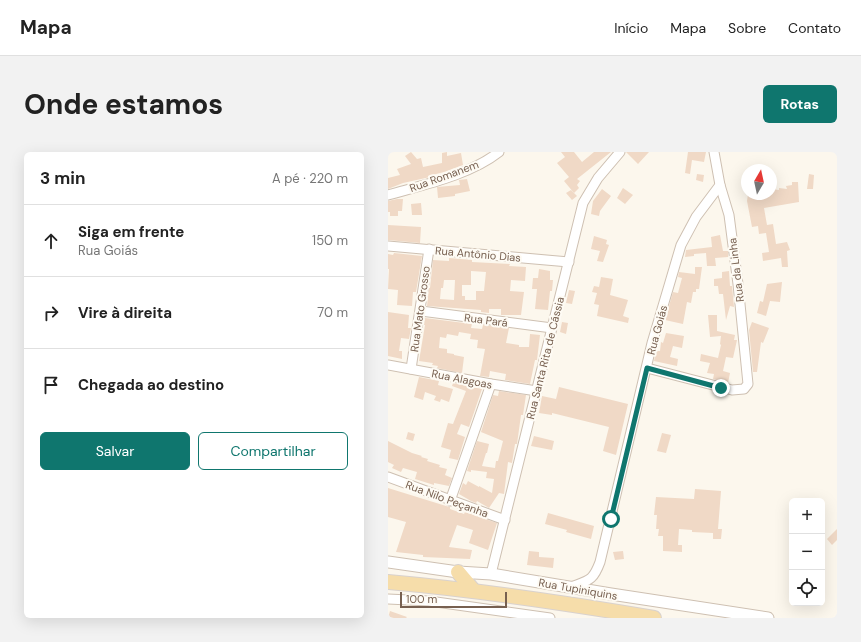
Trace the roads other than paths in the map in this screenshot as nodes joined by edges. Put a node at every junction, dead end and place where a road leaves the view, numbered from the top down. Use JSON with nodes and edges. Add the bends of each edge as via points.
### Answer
{"nodes":[{"id":1,"x":499,"y":152,"type":"edge"},
{"id":2,"x":620,"y":152,"type":"edge"},
{"id":3,"x":714,"y":152,"type":"edge"},
{"id":4,"x":720,"y":185,"type":"junction"},
{"id":5,"x":388,"y":195,"type":"edge"},
{"id":6,"x":388,"y":246,"type":"edge"},
{"id":7,"x":429,"y":249,"type":"junction"},
{"id":8,"x":569,"y":262,"type":"junction"},
{"id":9,"x":421,"y":312,"type":"junction"},
{"id":10,"x":552,"y":328,"type":"junction"},
{"id":11,"x":388,"y":365,"type":"edge"},
{"id":12,"x":647,"y":368,"type":"junction"},
{"id":13,"x":411,"y":369,"type":"junction"},
{"id":14,"x":492,"y":384,"type":"junction"},
{"id":15,"x":537,"y":391,"type":"junction"},
{"id":16,"x":388,"y":477,"type":"edge"},
{"id":17,"x":450,"y":501,"type":"junction"},
{"id":18,"x":505,"y":520,"type":"junction"},
{"id":19,"x":388,"y":562,"type":"edge"},
{"id":20,"x":458,"y":572,"type":"junction"},
{"id":21,"x":491,"y":574,"type":"junction"},
{"id":22,"x":388,"y":582,"type":"edge"},
{"id":23,"x":571,"y":587,"type":"junction"},
{"id":24,"x":474,"y":591,"type":"junction"},
{"id":25,"x":388,"y":599,"type":"edge"},
{"id":26,"x":482,"y":608,"type":"junction"},
{"id":27,"x":480,"y":618,"type":"edge"},
{"id":28,"x":550,"y":618,"type":"edge"},
{"id":29,"x":654,"y":618,"type":"edge"},
{"id":30,"x":768,"y":618,"type":"edge"}],
"edges":[{"from":1,"to":5,"type":"street","name":"Rua Romanem","via":[[470,169]]},
{"from":2,"to":8,"type":"street","name":"Rua Santa Rita de Cássia","via":[[598,178],[583,203]]},
{"from":3,"to":4,"type":"street","name":"Rua da Linha"},
{"from":4,"to":12,"type":"street","name":"Rua Goiás","via":[[696,217],[681,245]]},
{"from":4,"to":12,"type":"street","name":"Rua da Linha","via":[[729,215],[748,384],[744,389],[738,390],[721,388]]},
{"from":6,"to":7,"type":"street","name":"Rua Antônio Dias"},
{"from":7,"to":8,"type":"street","name":"Rua Antônio Dias"},
{"from":7,"to":9,"type":"street","name":"Rua Mato Grosso"},
{"from":8,"to":10,"type":"street","name":"Rua Santa Rita de Cássia"},
{"from":9,"to":10,"type":"street","name":"Rua Pará"},
{"from":9,"to":13,"type":"street","name":"Rua Mato Grosso"},
{"from":10,"to":15,"type":"street","name":"Rua Santa Rita de Cássia"},
{"from":11,"to":13,"type":"street","name":"Rua Alagoas"},
{"from":12,"to":23,"type":"street","name":"Rua Goiás","via":[[596,574],[589,580]]},
{"from":13,"to":14,"type":"street","name":"Rua Alagoas"},
{"from":14,"to":15,"type":"street","name":"Rua Alagoas"},
{"from":14,"to":17,"type":"street"},
{"from":15,"to":18,"type":"street","name":"Rua Santa Rita de Cássia"},
{"from":16,"to":17,"type":"street","name":"Rua Nilo Peçanha"},
{"from":17,"to":18,"type":"street","name":"Rua Nilo Peçanha"},
{"from":18,"to":21,"type":"street","name":"Rua Santa Rita de Cássia"},
{"from":19,"to":20,"type":"street","name":"Rua Tupiniquins"},
{"from":20,"to":21,"type":"street","name":"Rua Tupiniquins"},
{"from":20,"to":24,"type":"main road"},
{"from":21,"to":23,"type":"street","name":"Rua Tupiniquins"},
{"from":22,"to":24,"type":"main road"},
{"from":23,"to":30,"type":"street","name":"Rua Tupiniquins"},
{"from":24,"to":29,"type":"main road"},
{"from":25,"to":26,"type":"street"},
{"from":26,"to":27,"type":"street"},
{"from":26,"to":28,"type":"street"}]}
